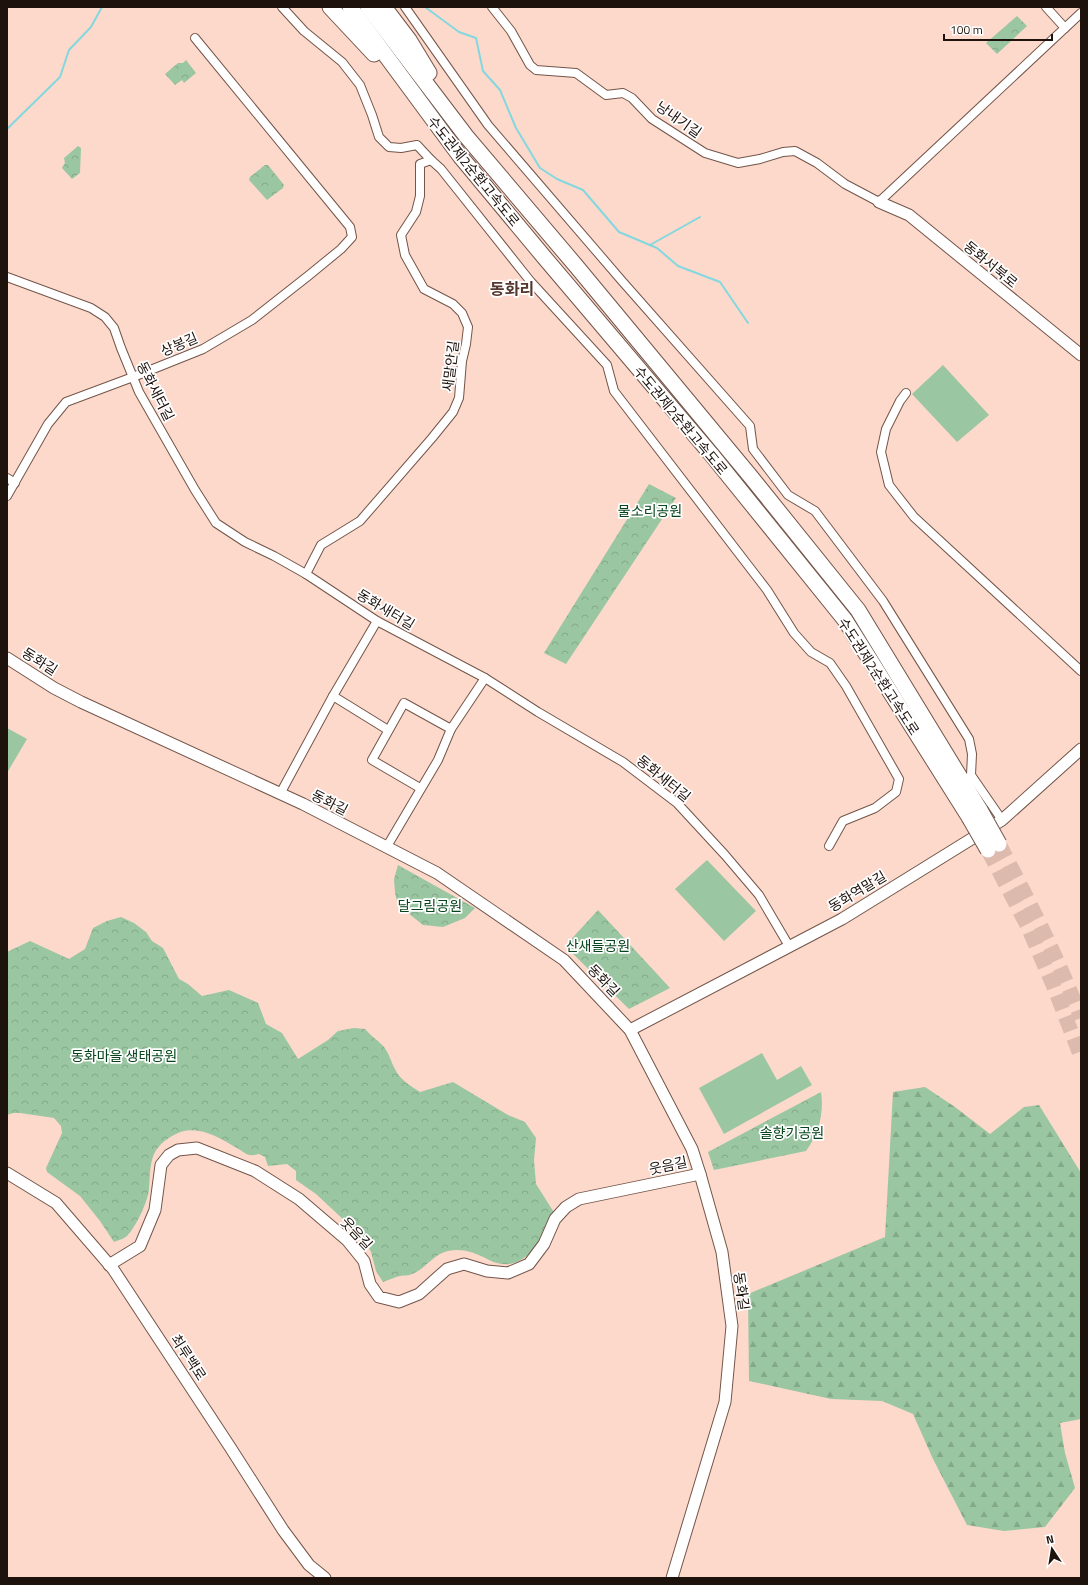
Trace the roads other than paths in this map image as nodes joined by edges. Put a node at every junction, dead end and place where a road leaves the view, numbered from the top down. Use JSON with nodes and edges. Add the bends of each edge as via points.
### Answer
{"nodes":[{"id":1,"x":282,"y":7,"type":"edge"},
{"id":2,"x":330,"y":7,"type":"edge"},
{"id":3,"x":350,"y":7,"type":"edge"},
{"id":4,"x":368,"y":7,"type":"edge"},
{"id":5,"x":384,"y":7,"type":"edge"},
{"id":6,"x":405,"y":7,"type":"edge"},
{"id":7,"x":492,"y":7,"type":"edge"},
{"id":8,"x":1046,"y":7,"type":"edge"},
{"id":9,"x":1081,"y":13,"type":"edge"},
{"id":10,"x":1065,"y":28,"type":"junction"},
{"id":11,"x":195,"y":38,"type":"dead end"},
{"id":12,"x":419,"y":101,"type":"junction"},
{"id":13,"x":466,"y":136,"type":"junction"},
{"id":14,"x":431,"y":160,"type":"junction"},
{"id":15,"x":879,"y":202,"type":"junction"},
{"id":16,"x":7,"y":277,"type":"edge"},
{"id":17,"x":1081,"y":355,"type":"edge"},
{"id":18,"x":133,"y":377,"type":"junction"},
{"id":19,"x":906,"y":393,"type":"dead end"},
{"id":20,"x":7,"y":478,"type":"edge"},
{"id":21,"x":15,"y":482,"type":"junction"},
{"id":22,"x":7,"y":496,"type":"edge"},
{"id":23,"x":306,"y":574,"type":"junction"},
{"id":24,"x":377,"y":621,"type":"junction"},
{"id":25,"x":7,"y":658,"type":"edge"},
{"id":26,"x":1081,"y":671,"type":"edge"},
{"id":27,"x":485,"y":678,"type":"junction"},
{"id":28,"x":333,"y":696,"type":"junction"},
{"id":29,"x":451,"y":729,"type":"junction"},
{"id":30,"x":388,"y":730,"type":"junction"},
{"id":31,"x":1081,"y":749,"type":"edge"},
{"id":32,"x":420,"y":788,"type":"junction"},
{"id":33,"x":280,"y":794,"type":"junction"},
{"id":34,"x":974,"y":813,"type":"junction"},
{"id":35,"x":1002,"y":820,"type":"junction"},
{"id":36,"x":829,"y":846,"type":"dead end"},
{"id":37,"x":993,"y":847,"type":"tunnel mouth"},
{"id":38,"x":386,"y":848,"type":"junction"},
{"id":39,"x":789,"y":946,"type":"junction"},
{"id":40,"x":630,"y":1030,"type":"junction"},
{"id":41,"x":7,"y":1173,"type":"edge"},
{"id":42,"x":700,"y":1174,"type":"junction"},
{"id":43,"x":109,"y":1264,"type":"junction"},
{"id":44,"x":325,"y":1578,"type":"edge"},
{"id":45,"x":672,"y":1578,"type":"edge"}],
"edges":[{"from":1,"to":14,"type":"street","via":[[304,32],[342,62],[360,85],[379,137],[389,147],[417,145]]},
{"from":2,"to":12,"type":"highway"},
{"from":3,"to":12,"type":"highway","name":"수도권제2순환고속도로"},
{"from":4,"to":13,"type":"highway","name":"수도권제2순환고속도로"},
{"from":5,"to":13,"type":"highway","via":[[409,40]]},
{"from":6,"to":35,"type":"street","via":[[488,125],[750,426],[753,449],[757,455],[788,495],[815,511],[883,601],[969,739],[972,754],[971,775]]},
{"from":7,"to":15,"type":"street","name":"낭내기길","via":[[511,31],[530,65],[536,70],[576,73],[606,95],[622,93],[632,98],[652,119],[705,154],[738,163],[795,151],[817,163],[845,184]]},
{"from":8,"to":10,"type":"street"},
{"from":9,"to":10,"type":"street"},
{"from":10,"to":15,"type":"street"},
{"from":11,"to":18,"type":"street","name":"상봉길","via":[[350,227],[352,237],[341,249],[252,320],[203,348]]},
{"from":12,"to":34,"type":"highway","name":"수도권제2순환고속도로","via":[[465,162],[711,454],[845,620]]},
{"from":13,"to":34,"type":"highway","name":"수도권제2순환고속도로","via":[[721,441],[858,610]]},
{"from":14,"to":23,"type":"street","name":"새말안길","via":[[420,164],[420,196],[416,212],[401,235],[405,255],[424,289],[453,304],[462,313],[468,327],[459,398],[453,412],[360,521],[321,545]]},
{"from":14,"to":36,"type":"street","via":[[441,169],[531,282],[607,365],[614,391],[767,590],[794,633],[811,652],[830,663],[846,686],[899,779],[896,792],[886,800],[875,808],[843,821]]},
{"from":15,"to":17,"type":"street","name":"동화서북로","via":[[909,215]]},
{"from":16,"to":18,"type":"street","name":"동화새터길","via":[[91,308],[105,317],[114,328]]},
{"from":18,"to":21,"type":"street","name":"상봉길","via":[[66,402],[48,424]]},
{"from":18,"to":23,"type":"street","name":"동화새터길","via":[[139,392],[216,523],[245,542]]},
{"from":19,"to":26,"type":"street","via":[[886,428],[881,452],[889,485],[914,517]]},
{"from":20,"to":21,"type":"street"},
{"from":21,"to":22,"type":"street","name":"상봉길"},
{"from":23,"to":24,"type":"street","name":"동화새터길"},
{"from":24,"to":27,"type":"street","name":"동화새터길"},
{"from":24,"to":28,"type":"street"},
{"from":25,"to":33,"type":"street","name":"동화길","via":[[81,702]]},
{"from":27,"to":29,"type":"street"},
{"from":27,"to":39,"type":"street","name":"동화새터길","via":[[623,762],[677,803],[759,895]]},
{"from":28,"to":30,"type":"street"},
{"from":28,"to":33,"type":"street"},
{"from":29,"to":30,"type":"street","via":[[404,703]]},
{"from":29,"to":32,"type":"street","via":[[438,760]]},
{"from":30,"to":32,"type":"street","via":[[372,760]]},
{"from":31,"to":35,"type":"street","name":"동화역말길"},
{"from":32,"to":38,"type":"street"},
{"from":33,"to":38,"type":"street","name":"동화길"},
{"from":34,"to":37,"type":"highway","name":"수도권제2순환고속도로","bridge":true},
{"from":35,"to":39,"type":"street","name":"동화역말길","via":[[842,919]]},
{"from":38,"to":40,"type":"street","name":"동화길","via":[[437,873],[564,960]]},
{"from":39,"to":40,"type":"street","name":"동화역말길"},
{"from":40,"to":42,"type":"street","name":"동화길","via":[[692,1149]]},
{"from":41,"to":43,"type":"street","name":"최루백로","via":[[56,1203]]},
{"from":42,"to":43,"type":"street","name":"웃음길","via":[[579,1199],[566,1207],[555,1219],[544,1244],[529,1264],[508,1273],[487,1271],[464,1264],[447,1269],[419,1294],[399,1302],[379,1297],[370,1284],[364,1260],[347,1240],[299,1199],[255,1171],[232,1161],[197,1148],[178,1150],[169,1155],[161,1165],[155,1210],[140,1246]]},
{"from":42,"to":45,"type":"street","name":"동화길","via":[[722,1252],[732,1326],[724,1402]]},
{"from":43,"to":44,"type":"street","name":"최루백로","via":[[283,1530],[309,1565]]}]}
